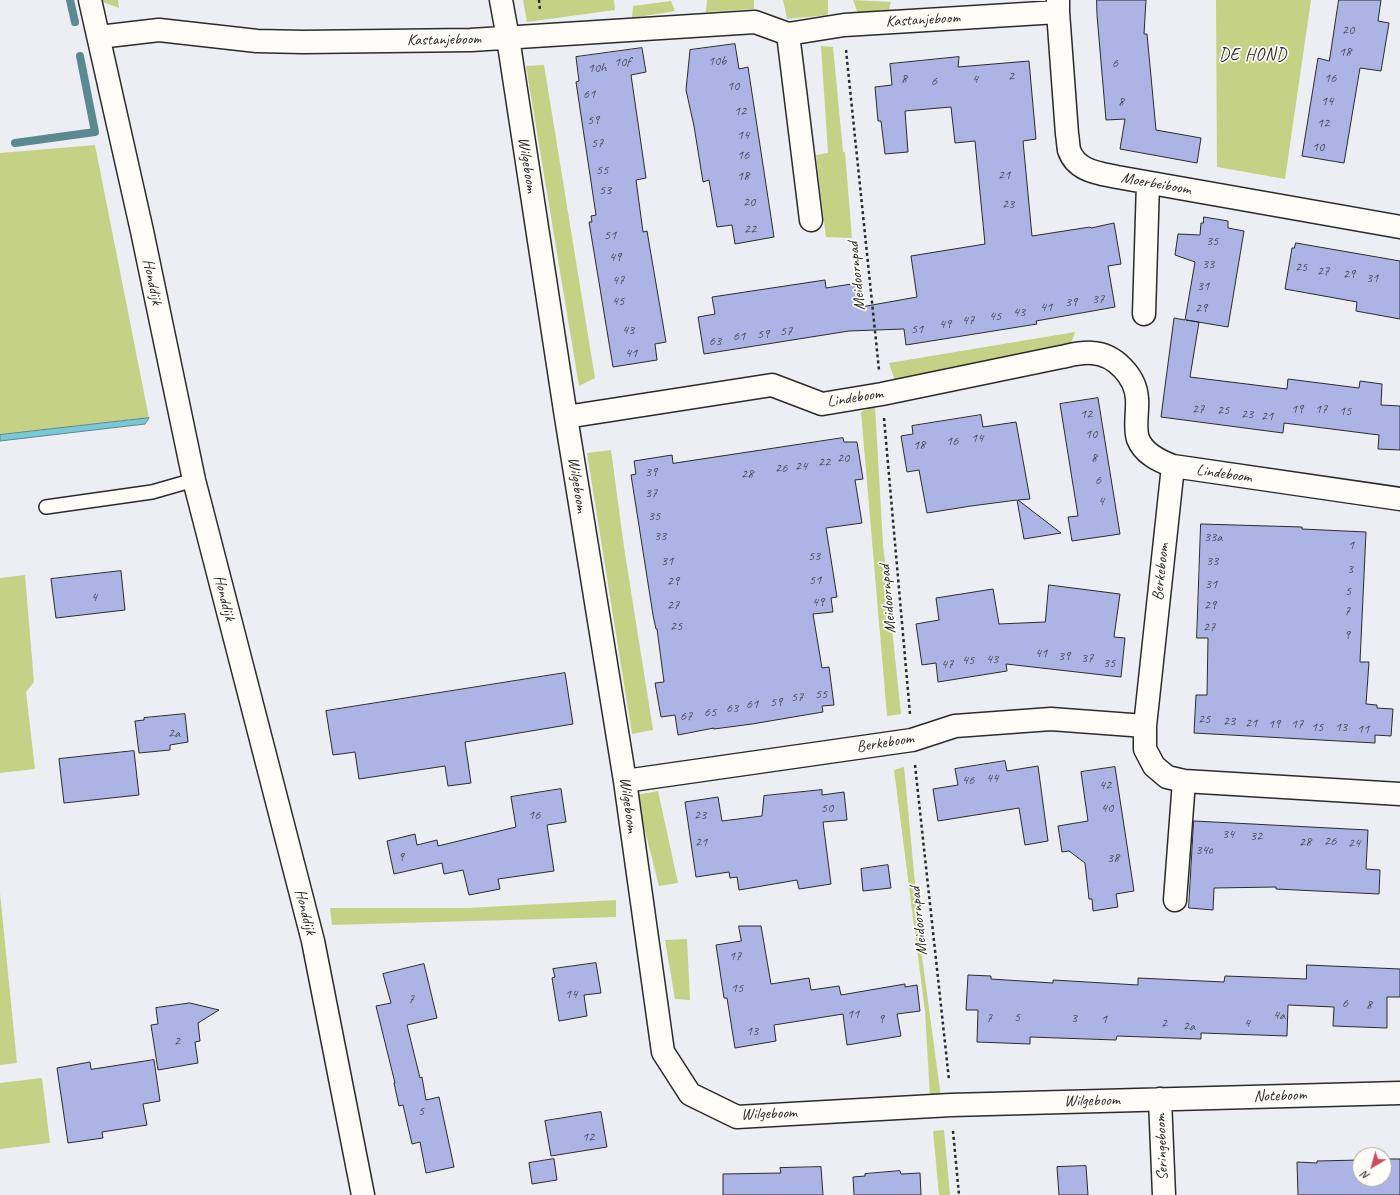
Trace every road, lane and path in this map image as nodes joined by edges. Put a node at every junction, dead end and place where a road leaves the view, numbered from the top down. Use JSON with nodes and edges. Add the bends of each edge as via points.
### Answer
{"nodes":[{"id":1,"x":90,"y":0,"type":"edge"},
{"id":2,"x":501,"y":0,"type":"edge"},
{"id":3,"x":1058,"y":6,"type":"edge"},
{"id":4,"x":844,"y":25,"type":"junction"},
{"id":5,"x":788,"y":34,"type":"junction"},
{"id":6,"x":99,"y":37,"type":"junction"},
{"id":7,"x":508,"y":38,"type":"junction"},
{"id":8,"x":1148,"y":183,"type":"junction"},
{"id":9,"x":811,"y":220,"type":"dead end"},
{"id":10,"x":1400,"y":227,"type":"edge"},
{"id":11,"x":1144,"y":314,"type":"dead end"},
{"id":12,"x":882,"y":394,"type":"junction"},
{"id":13,"x":566,"y":417,"type":"junction"},
{"id":14,"x":1173,"y":466,"type":"junction"},
{"id":15,"x":194,"y":480,"type":"junction"},
{"id":16,"x":1400,"y":499,"type":"edge"},
{"id":17,"x":46,"y":507,"type":"dead end"},
{"id":18,"x":1144,"y":726,"type":"junction"},
{"id":19,"x":912,"y":740,"type":"junction"},
{"id":20,"x":625,"y":781,"type":"junction"},
{"id":21,"x":1184,"y":781,"type":"junction"},
{"id":22,"x":1400,"y":794,"type":"edge"},
{"id":23,"x":1175,"y":900,"type":"dead end"},
{"id":24,"x":1400,"y":1092,"type":"edge"},
{"id":25,"x":1160,"y":1099,"type":"junction"},
{"id":26,"x":951,"y":1105,"type":"junction"},
{"id":27,"x":363,"y":1195,"type":"edge"},
{"id":28,"x":959,"y":1195,"type":"edge"},
{"id":29,"x":1164,"y":1195,"type":"edge"}],
"edges":[{"from":1,"to":6,"type":"street","name":"Honddijk"},
{"from":2,"to":7,"type":"street","name":"Wilgeboom"},
{"from":3,"to":4,"type":"street","name":"Kastanjeboom"},
{"from":3,"to":8,"type":"street","name":"Moerbeiboom","via":[[1069,150],[1075,161],[1089,171]]},
{"from":4,"to":5,"type":"street","name":"Kastanjeboom"},
{"from":4,"to":12,"type":"path","name":"Meidoornpad"},
{"from":5,"to":7,"type":"street","name":"Kastanjeboom","via":[[755,22]]},
{"from":5,"to":9,"type":"street"},
{"from":6,"to":7,"type":"street","name":"Kastanjeboom","via":[[159,30],[303,42]]},
{"from":6,"to":15,"type":"street","name":"Honddijk"},
{"from":7,"to":13,"type":"street","name":"Wilgeboom"},
{"from":8,"to":10,"type":"street","name":"Moerbeiboom"},
{"from":8,"to":11,"type":"street"},
{"from":12,"to":13,"type":"street","name":"Lindeboom","via":[[822,404],[772,385]]},
{"from":12,"to":14,"type":"street","name":"Lindeboom","via":[[1062,357],[1092,353],[1107,356],[1119,364],[1134,386],[1138,399],[1138,439],[1146,452],[1159,461]]},
{"from":12,"to":19,"type":"path","name":"Meidoornpad"},
{"from":13,"to":20,"type":"street","name":"Wilgeboom"},
{"from":14,"to":16,"type":"street","name":"Lindeboom"},
{"from":14,"to":18,"type":"street","name":"Berkeboom"},
{"from":15,"to":17,"type":"lane","via":[[152,492]]},
{"from":15,"to":27,"type":"street","name":"Honddijk","via":[[313,941]]},
{"from":18,"to":19,"type":"street","name":"Berkeboom","via":[[1051,719],[955,726]]},
{"from":18,"to":21,"type":"street","name":"Berkeboom","via":[[1145,749],[1154,766],[1167,777]]},
{"from":19,"to":20,"type":"street","name":"Berkeboom"},
{"from":19,"to":26,"type":"path","name":"Meidoornpad"},
{"from":20,"to":26,"type":"street","name":"Wilgeboom","via":[[663,1052],[690,1094],[737,1117]]},
{"from":21,"to":22,"type":"street","name":"Berkeboom"},
{"from":21,"to":23,"type":"street"},
{"from":24,"to":25,"type":"street","name":"Noteboom"},
{"from":25,"to":26,"type":"street","name":"Wilgeboom"},
{"from":25,"to":29,"type":"street","name":"Seringeboom"},
{"from":26,"to":28,"type":"path","name":"Meidoornpad"}]}
